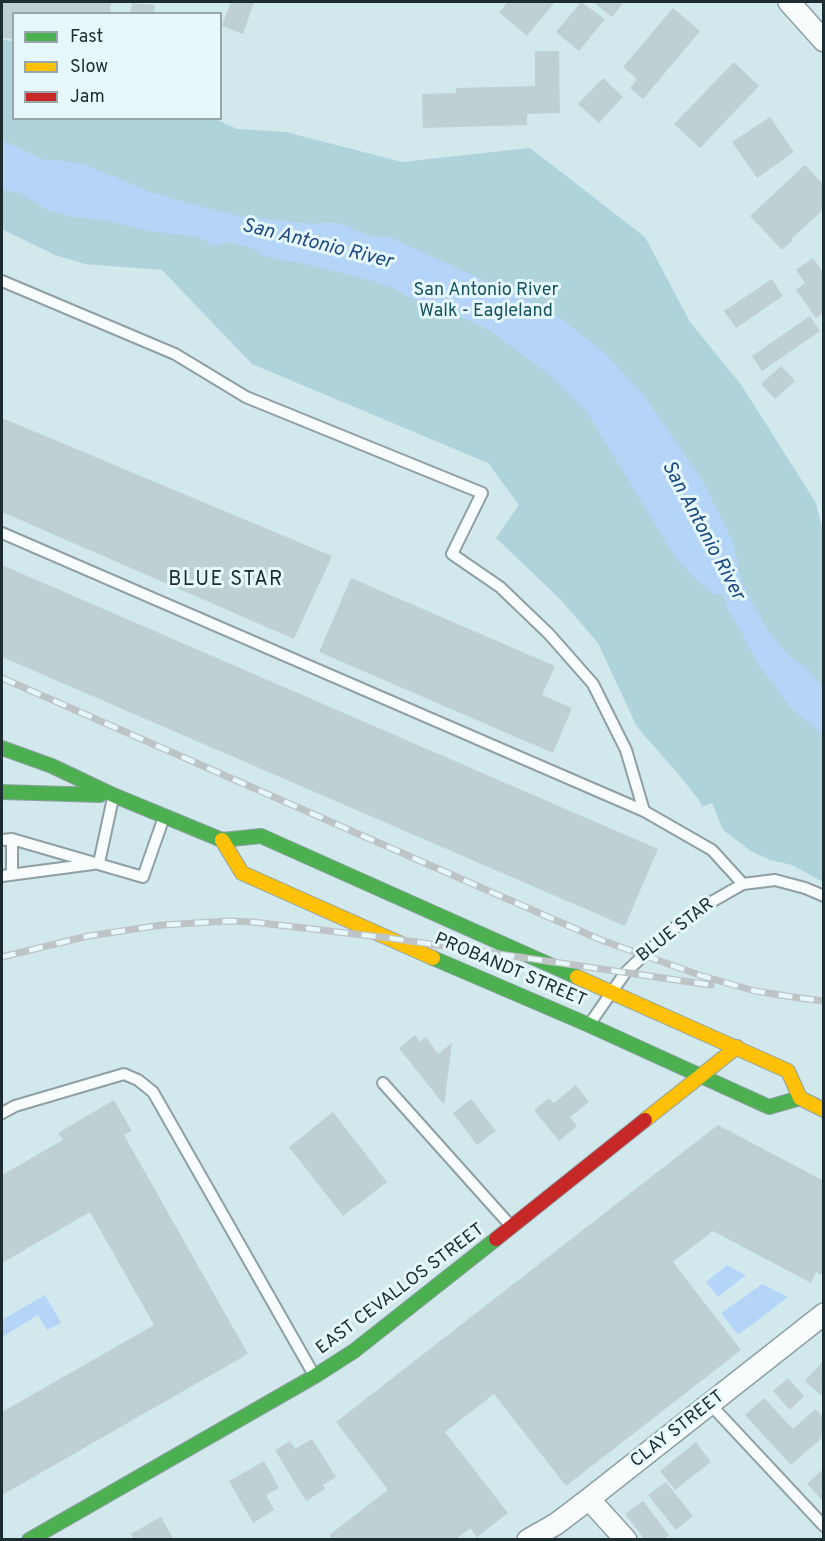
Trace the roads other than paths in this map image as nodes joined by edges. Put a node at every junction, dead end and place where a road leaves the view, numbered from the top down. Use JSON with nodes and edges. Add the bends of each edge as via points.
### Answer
{"nodes":[{"id":1,"x":789,"y":2,"type":"edge"},
{"id":2,"x":824,"y":41,"type":"edge"},
{"id":3,"x":2,"y":281,"type":"edge"},
{"id":4,"x":2,"y":533,"type":"edge"},
{"id":5,"x":2,"y":748,"type":"edge"},
{"id":6,"x":2,"y":792,"type":"edge"},
{"id":7,"x":113,"y":795,"type":"junction"},
{"id":8,"x":644,"y":811,"type":"junction"},
{"id":9,"x":164,"y":816,"type":"junction"},
{"id":10,"x":7,"y":840,"type":"edge"},
{"id":11,"x":222,"y":840,"type":"junction"},
{"id":12,"x":99,"y":864,"type":"junction"},
{"id":13,"x":7,"y":874,"type":"edge"},
{"id":14,"x":743,"y":884,"type":"junction"},
{"id":15,"x":824,"y":896,"type":"edge"},
{"id":16,"x":612,"y":991,"type":"junction"},
{"id":17,"x":589,"y":1025,"type":"junction"},
{"id":18,"x":737,"y":1047,"type":"junction"},
{"id":19,"x":701,"y":1077,"type":"junction"},
{"id":20,"x":383,"y":1083,"type":"dead end"},
{"id":21,"x":800,"y":1098,"type":"junction"},
{"id":22,"x":824,"y":1110,"type":"edge"},
{"id":23,"x":2,"y":1113,"type":"edge"},
{"id":24,"x":512,"y":1227,"type":"junction"},
{"id":25,"x":824,"y":1314,"type":"edge"},
{"id":26,"x":315,"y":1377,"type":"junction"},
{"id":27,"x":710,"y":1404,"type":"junction"},
{"id":28,"x":590,"y":1499,"type":"junction"},
{"id":29,"x":824,"y":1526,"type":"edge"},
{"id":30,"x":29,"y":1539,"type":"edge"},
{"id":31,"x":528,"y":1539,"type":"edge"},
{"id":32,"x":626,"y":1539,"type":"edge"}],
"edges":[{"from":1,"to":2,"type":"street"},
{"from":3,"to":8,"type":"lane","via":[[176,354],[246,397],[482,493],[452,554],[500,586],[593,684],[626,750]]},
{"from":4,"to":8,"type":"lane"},
{"from":5,"to":7,"type":"main road","name":"PROBANDT STREET"},
{"from":6,"to":7,"type":"main road"},
{"from":7,"to":9,"type":"main road","name":"PROBANDT STREET"},
{"from":7,"to":12,"type":"lane"},
{"from":8,"to":14,"type":"lane","via":[[712,850]]},
{"from":9,"to":11,"type":"main road","name":"PROBANDT STREET"},
{"from":9,"to":12,"type":"lane","via":[[143,877]]},
{"from":10,"to":12,"type":"lane"},
{"from":10,"to":13,"type":"lane"},
{"from":11,"to":16,"type":"main road","name":"PROBANDT STREET","via":[[261,836]]},
{"from":11,"to":17,"type":"main road","name":"PROBANDT STREET","via":[[242,873]]},
{"from":12,"to":13,"type":"lane"},
{"from":14,"to":15,"type":"lane","name":"BLUE STAR","via":[[775,880]]},
{"from":14,"to":16,"type":"lane","name":"BLUE STAR","via":[[680,924],[625,973]]},
{"from":16,"to":17,"type":"lane","name":"BLUE STAR"},
{"from":16,"to":18,"type":"main road","name":"PROBANDT STREET"},
{"from":17,"to":19,"type":"main road","name":"PROBANDT STREET"},
{"from":18,"to":19,"type":"main road","name":"EAST CEVALLOS STREET"},
{"from":18,"to":21,"type":"main road","name":"PROBANDT STREET","via":[[788,1071]]},
{"from":19,"to":21,"type":"main road","name":"PROBANDT STREET","via":[[769,1107]]},
{"from":19,"to":24,"type":"main road","name":"EAST CEVALLOS STREET"},
{"from":20,"to":24,"type":"lane"},
{"from":21,"to":22,"type":"main road"},
{"from":23,"to":26,"type":"lane","via":[[124,1074],[153,1092]]},
{"from":24,"to":26,"type":"main road","name":"EAST CEVALLOS STREET","via":[[384,1329]]},
{"from":25,"to":27,"type":"street","name":"CLAY STREET"},
{"from":26,"to":30,"type":"main road","name":"EAST CEVALLOS STREET"},
{"from":27,"to":28,"type":"street","name":"CLAY STREET"},
{"from":27,"to":29,"type":"lane"},
{"from":28,"to":31,"type":"street","name":"CLAY STREET"},
{"from":28,"to":32,"type":"street"}]}
